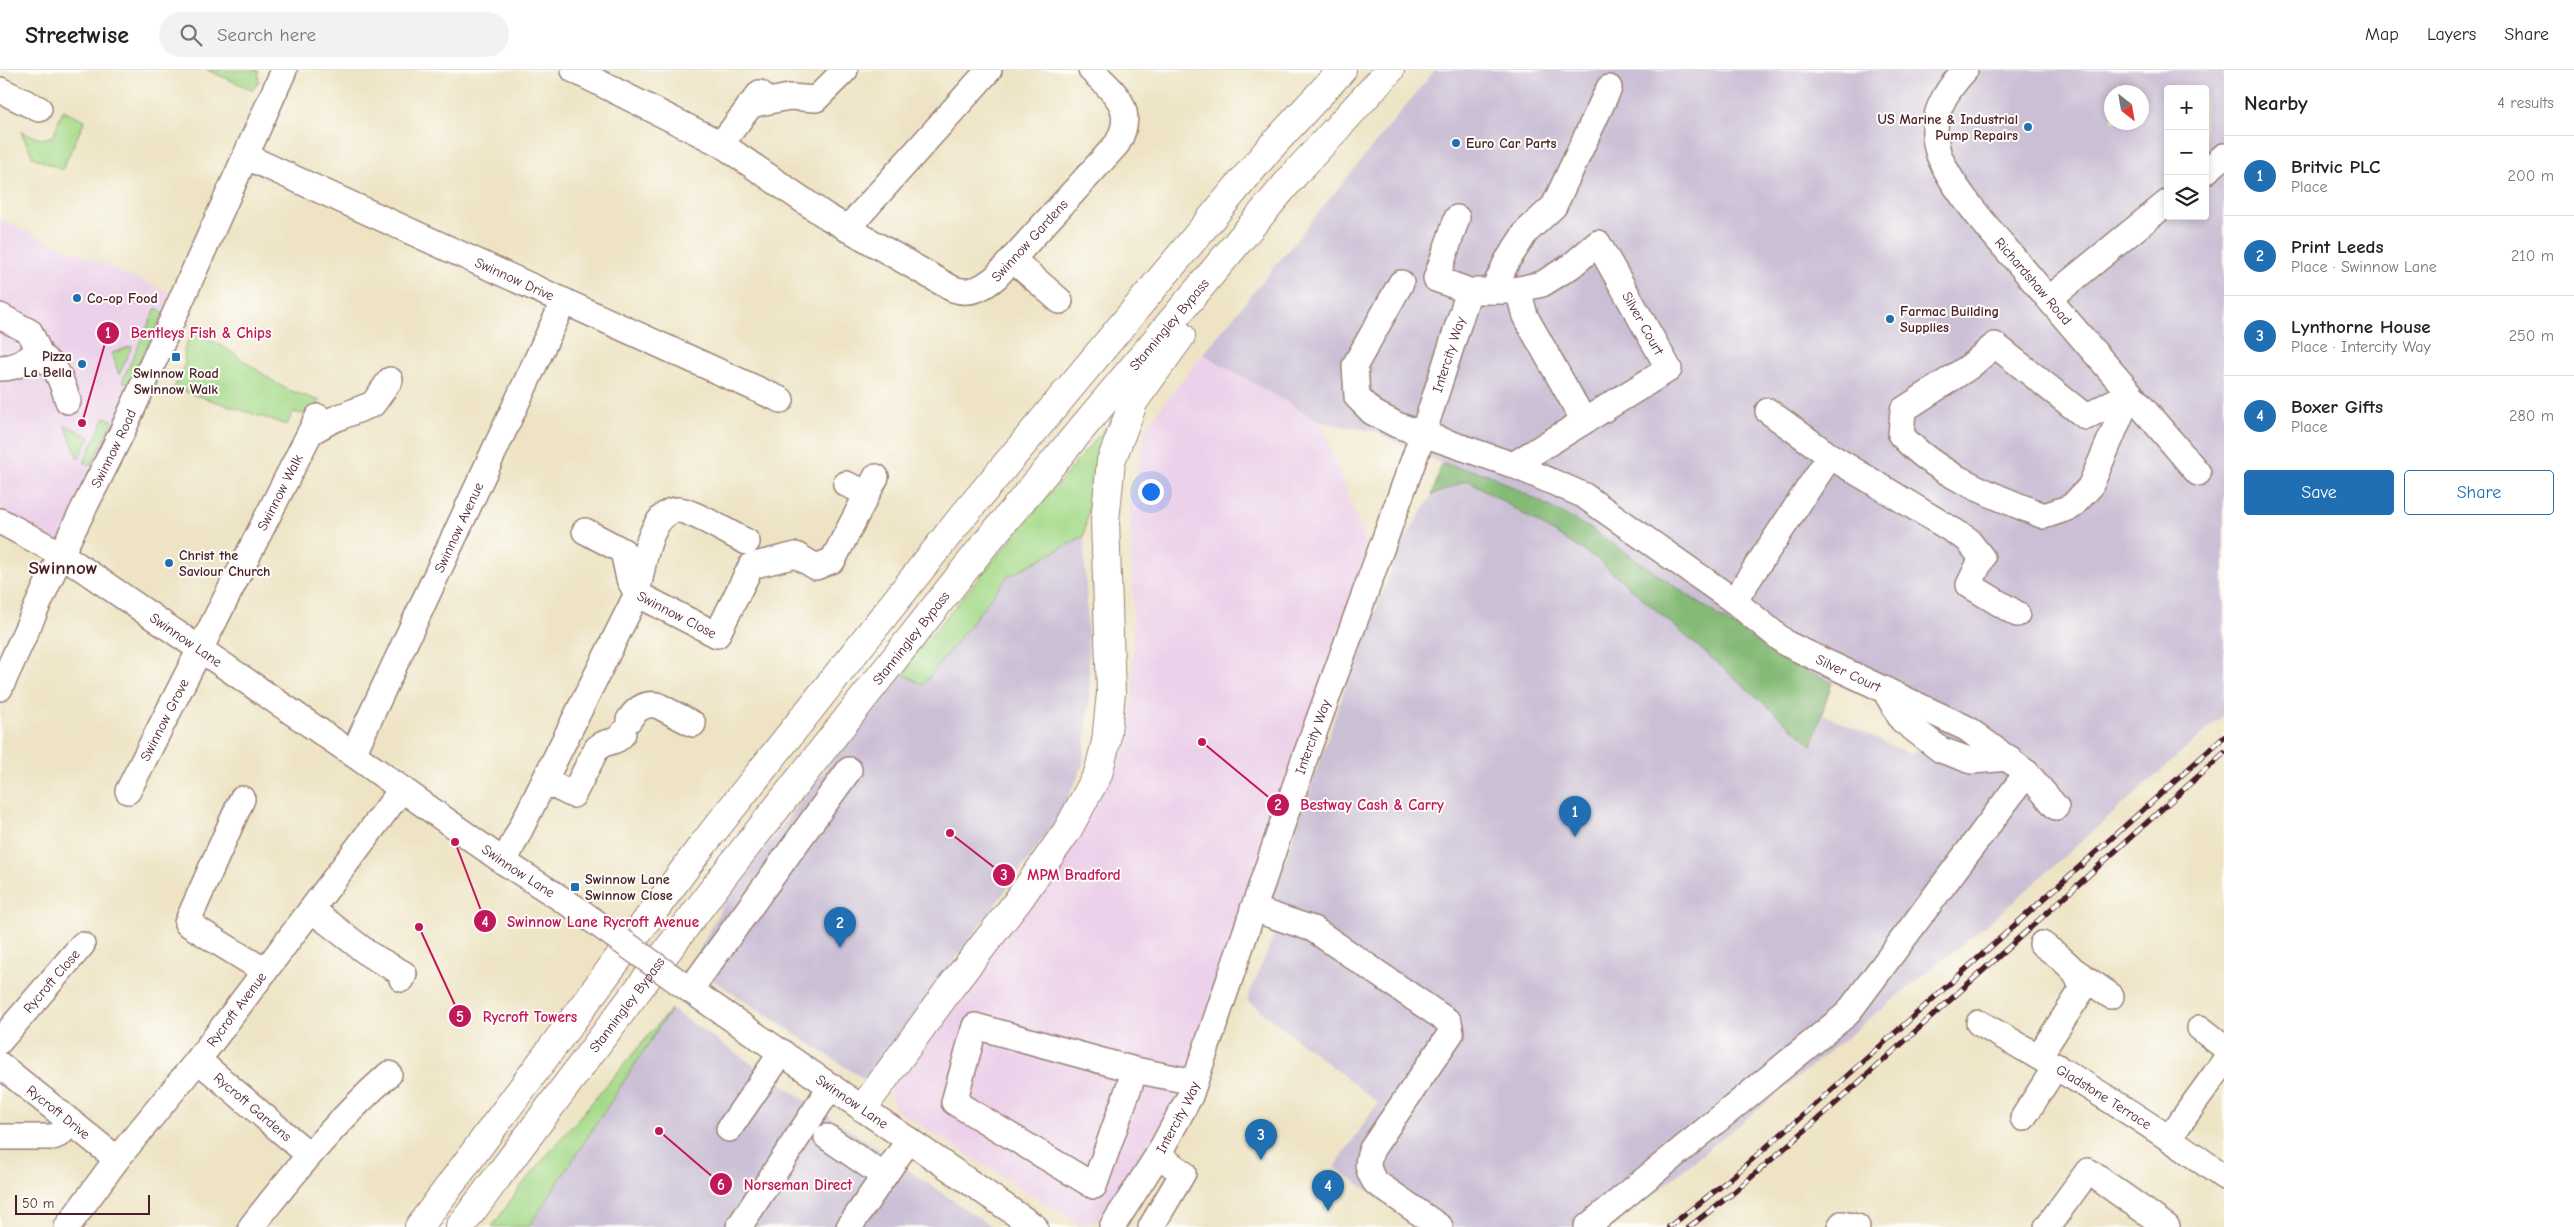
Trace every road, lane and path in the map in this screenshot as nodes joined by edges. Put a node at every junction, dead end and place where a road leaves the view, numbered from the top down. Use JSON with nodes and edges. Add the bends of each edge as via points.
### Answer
{"nodes":[{"id":1,"x":284,"y":70,"type":"edge"},
{"id":2,"x":845,"y":70,"type":"edge"},
{"id":3,"x":989,"y":70,"type":"edge"},
{"id":4,"x":1091,"y":70,"type":"edge"},
{"id":5,"x":1342,"y":70,"type":"edge"},
{"id":6,"x":1390,"y":70,"type":"edge"},
{"id":7,"x":1965,"y":70,"type":"edge"},
{"id":8,"x":590,"y":73,"type":"edge"},
{"id":9,"x":1609,"y":88,"type":"dead end"},
{"id":10,"x":0,"y":90,"type":"edge"},
{"id":11,"x":40,"y":109,"type":"dead end"},
{"id":12,"x":721,"y":144,"type":"junction"},
{"id":13,"x":2224,"y":156,"type":"edge"},
{"id":14,"x":247,"y":157,"type":"junction"},
{"id":15,"x":2209,"y":169,"type":"edge"},
{"id":16,"x":1294,"y":175,"type":"junction"},
{"id":17,"x":2164,"y":205,"type":"edge"},
{"id":18,"x":1456,"y":218,"type":"dead end"},
{"id":19,"x":847,"y":229,"type":"junction"},
{"id":20,"x":1012,"y":260,"type":"junction"},
{"id":21,"x":1400,"y":283,"type":"dead end"},
{"id":22,"x":1518,"y":289,"type":"junction"},
{"id":23,"x":1481,"y":291,"type":"junction"},
{"id":24,"x":2049,"y":300,"type":"junction"},
{"id":25,"x":564,"y":301,"type":"junction"},
{"id":26,"x":1060,"y":301,"type":"dead end"},
{"id":27,"x":0,"y":316,"type":"edge"},
{"id":28,"x":36,"y":352,"type":"junction"},
{"id":29,"x":0,"y":368,"type":"edge"},
{"id":30,"x":390,"y":380,"type":"dead end"},
{"id":31,"x":2130,"y":393,"type":"junction"},
{"id":32,"x":781,"y":400,"type":"dead end"},
{"id":33,"x":68,"y":401,"type":"dead end"},
{"id":34,"x":1768,"y":411,"type":"dead end"},
{"id":35,"x":1584,"y":421,"type":"junction"},
{"id":36,"x":1423,"y":434,"type":"junction"},
{"id":37,"x":1830,"y":456,"type":"junction"},
{"id":38,"x":1513,"y":465,"type":"junction"},
{"id":39,"x":2198,"y":473,"type":"dead end"},
{"id":40,"x":863,"y":485,"type":"dead end"},
{"id":41,"x":0,"y":521,"type":"edge"},
{"id":42,"x":585,"y":531,"type":"dead end"},
{"id":43,"x":747,"y":542,"type":"dead end"},
{"id":44,"x":60,"y":554,"type":"junction"},
{"id":45,"x":637,"y":594,"type":"junction"},
{"id":46,"x":1734,"y":601,"type":"junction"},
{"id":47,"x":2016,"y":614,"type":"dead end"},
{"id":48,"x":199,"y":648,"type":"junction"},
{"id":49,"x":0,"y":688,"type":"edge"},
{"id":50,"x":1884,"y":689,"type":"junction"},
{"id":51,"x":693,"y":724,"type":"dead end"},
{"id":52,"x":353,"y":754,"type":"junction"},
{"id":53,"x":2018,"y":766,"type":"junction"},
{"id":54,"x":849,"y":770,"type":"dead end"},
{"id":55,"x":545,"y":781,"type":"junction"},
{"id":56,"x":402,"y":789,"type":"junction"},
{"id":57,"x":128,"y":791,"type":"dead end"},
{"id":58,"x":242,"y":799,"type":"dead end"},
{"id":59,"x":2056,"y":807,"type":"dead end"},
{"id":60,"x":504,"y":862,"type":"junction"},
{"id":61,"x":1253,"y":909,"type":"junction"},
{"id":62,"x":312,"y":910,"type":"junction"},
{"id":63,"x":2042,"y":944,"type":"dead end"},
{"id":64,"x":82,"y":945,"type":"dead end"},
{"id":65,"x":265,"y":971,"type":"junction"},
{"id":66,"x":2075,"y":971,"type":"junction"},
{"id":67,"x":402,"y":979,"type":"dead end"},
{"id":68,"x":685,"y":986,"type":"junction"},
{"id":69,"x":2112,"y":996,"type":"dead end"},
{"id":70,"x":1979,"y":1023,"type":"dead end"},
{"id":71,"x":2200,"y":1028,"type":"dead end"},
{"id":72,"x":0,"y":1041,"type":"edge"},
{"id":73,"x":2224,"y":1047,"type":"edge"},
{"id":74,"x":782,"y":1052,"type":"junction"},
{"id":75,"x":198,"y":1060,"type":"junction"},
{"id":76,"x":2048,"y":1061,"type":"junction"},
{"id":77,"x":2224,"y":1062,"type":"edge"},
{"id":78,"x":0,"y":1065,"type":"edge"},
{"id":79,"x":1135,"y":1070,"type":"junction"},
{"id":80,"x":389,"y":1074,"type":"dead end"},
{"id":81,"x":1194,"y":1082,"type":"junction"},
{"id":82,"x":831,"y":1086,"type":"junction"},
{"id":83,"x":863,"y":1108,"type":"junction"},
{"id":84,"x":2023,"y":1118,"type":"dead end"},
{"id":85,"x":71,"y":1123,"type":"junction"},
{"id":86,"x":729,"y":1129,"type":"dead end"},
{"id":87,"x":0,"y":1137,"type":"edge"},
{"id":88,"x":827,"y":1137,"type":"dead end"},
{"id":89,"x":2169,"y":1138,"type":"junction"},
{"id":90,"x":909,"y":1140,"type":"junction"},
{"id":91,"x":308,"y":1154,"type":"junction"},
{"id":92,"x":1158,"y":1155,"type":"junction"},
{"id":93,"x":116,"y":1159,"type":"junction"},
{"id":94,"x":2222,"y":1171,"type":"edge"},
{"id":95,"x":884,"y":1176,"type":"junction"},
{"id":96,"x":67,"y":1227,"type":"edge"},
{"id":97,"x":251,"y":1227,"type":"edge"},
{"id":98,"x":419,"y":1227,"type":"edge"},
{"id":99,"x":460,"y":1227,"type":"edge"},
{"id":100,"x":740,"y":1227,"type":"edge"},
{"id":101,"x":849,"y":1227,"type":"edge"},
{"id":102,"x":1035,"y":1227,"type":"edge"},
{"id":103,"x":1112,"y":1227,"type":"edge"},
{"id":104,"x":1151,"y":1227,"type":"edge"},
{"id":105,"x":1440,"y":1227,"type":"edge"},
{"id":106,"x":1587,"y":1227,"type":"edge"},
{"id":107,"x":1840,"y":1227,"type":"edge"},
{"id":108,"x":1857,"y":1227,"type":"edge"},
{"id":109,"x":2047,"y":1227,"type":"edge"},
{"id":110,"x":2167,"y":1227,"type":"edge"}],
"edges":[{"from":1,"to":14,"type":"street","name":"Swinnow Road"},
{"from":2,"to":12,"type":"street","via":[[816,99],[802,96],[756,98]]},
{"from":3,"to":19,"type":"street"},
{"from":4,"to":20,"type":"street","name":"Swinnow Gardens","via":[[1114,92],[1122,105],[1126,119],[1124,132],[1118,144]]},
{"from":5,"to":98,"type":"highway","via":[[1269,149],[958,522],[701,847]]},
{"from":6,"to":16,"type":"highway","name":"Stanningley Bypass"},
{"from":7,"to":24,"type":"street","name":"Richardshaw Road","via":[[1946,91],[1936,117],[1936,148],[1947,174]]},
{"from":8,"to":12,"type":"street","name":"Swinnow Gardens"},
{"from":9,"to":23,"type":"street","name":"Intercity Way","via":[[1554,206],[1526,232]]},
{"from":10,"to":11,"type":"street"},
{"from":12,"to":19,"type":"street","name":"Swinnow Gardens"},
{"from":13,"to":15,"type":"street"},
{"from":14,"to":25,"type":"street","name":"Swinnow Drive"},
{"from":14,"to":44,"type":"street","name":"Swinnow Road","via":[[122,432]]},
{"from":16,"to":83,"type":"highway","via":[[1134,401],[1112,461],[1105,520],[1111,693],[1106,742],[1098,774],[1061,839]]},
{"from":16,"to":99,"type":"highway","name":"Stanningley Bypass","via":[[974,557],[727,871]]},
{"from":17,"to":24,"type":"street"},
{"from":18,"to":23,"type":"street","via":[[1436,279]]},
{"from":19,"to":20,"type":"street","name":"Swinnow Gardens","via":[[965,293],[987,284]]},
{"from":20,"to":26,"type":"street"},
{"from":21,"to":36,"type":"street","name":"Silver Court","via":[[1355,365],[1357,397],[1372,412]]},
{"from":22,"to":23,"type":"street","name":"Silver Court"},
{"from":22,"to":35,"type":"street","via":[[1525,316]]},
{"from":22,"to":35,"type":"street","name":"Silver Court","via":[[1542,284],[1598,244],[1668,369]]},
{"from":23,"to":36,"type":"street","name":"Intercity Way"},
{"from":24,"to":31,"type":"street","name":"Richardshaw Road"},
{"from":25,"to":32,"type":"street","name":"Swinnow Drive"},
{"from":25,"to":52,"type":"street","name":"Swinnow Avenue"},
{"from":27,"to":28,"type":"street","via":[[30,332]]},
{"from":28,"to":29,"type":"street","via":[[29,360]]},
{"from":28,"to":33,"type":"street","via":[[53,364],[59,373]]},
{"from":30,"to":48,"type":"street","name":"Swinnow Walk","via":[[373,404],[315,425]]},
{"from":31,"to":31,"type":"street","via":[[2090,487],[2071,507],[2044,516],[1976,488],[1914,449],[1901,435],[1903,410],[1995,345],[2086,417]]},
{"from":31,"to":39,"type":"street","name":"Richardshaw Road"},
{"from":34,"to":37,"type":"street"},
{"from":35,"to":38,"type":"street","name":"Silver Court"},
{"from":36,"to":38,"type":"street","name":"Silver Court"},
{"from":36,"to":61,"type":"street","name":"Intercity Way"},
{"from":37,"to":46,"type":"street"},
{"from":37,"to":47,"type":"street","via":[[1967,539],[1982,558],[1969,585]]},
{"from":38,"to":46,"type":"street","name":"Silver Court","via":[[1583,495]]},
{"from":40,"to":45,"type":"street","name":"Swinnow Close","via":[[833,560],[816,566],[796,555],[751,566],[717,635]]},
{"from":41,"to":44,"type":"street","name":"Swinnow Lane"},
{"from":42,"to":45,"type":"street","via":[[623,551],[629,579]]},
{"from":43,"to":45,"type":"street","via":[[683,510],[670,512],[659,521],[650,537]]},
{"from":44,"to":48,"type":"street","name":"Swinnow Lane"},
{"from":44,"to":49,"type":"street","name":"Swinnow Road"},
{"from":45,"to":55,"type":"street","name":"Swinnow Close"},
{"from":46,"to":50,"type":"street","name":"Silver Court","via":[[1787,644]]},
{"from":48,"to":52,"type":"street","name":"Swinnow Lane"},
{"from":48,"to":57,"type":"street","name":"Swinnow Grove"},
{"from":50,"to":53,"type":"street","name":"Silver Court","via":[[1966,728]]},
{"from":50,"to":53,"type":"street","via":[[1902,720],[1941,750],[1972,761]]},
{"from":51,"to":55,"type":"street","via":[[657,705],[638,708],[618,740],[597,748],[573,795]]},
{"from":52,"to":56,"type":"street","name":"Swinnow Lane"},
{"from":53,"to":59,"type":"street","name":"Silver Court"},
{"from":53,"to":106,"type":"street","via":[[1847,1014]]},
{"from":54,"to":68,"type":"street"},
{"from":55,"to":60,"type":"street","name":"Swinnow Close"},
{"from":56,"to":60,"type":"street","name":"Swinnow Lane"},
{"from":56,"to":62,"type":"street","name":"Rycroft Avenue"},
{"from":58,"to":65,"type":"street","via":[[187,923]]},
{"from":60,"to":68,"type":"street","name":"Swinnow Lane","bridge":true},
{"from":61,"to":81,"type":"street","name":"Intercity Way"},
{"from":61,"to":105,"type":"street","via":[[1313,929],[1449,1022],[1451,1033],[1367,1162],[1375,1182]]},
{"from":62,"to":65,"type":"street","name":"Rycroft Avenue"},
{"from":62,"to":67,"type":"street","via":[[370,955],[404,974]]},
{"from":63,"to":66,"type":"street"},
{"from":64,"to":72,"type":"street","name":"Rycroft Close"},
{"from":65,"to":75,"type":"street","name":"Rycroft Avenue"},
{"from":66,"to":69,"type":"street"},
{"from":66,"to":76,"type":"street","via":[[2082,990]]},
{"from":68,"to":74,"type":"street","name":"Swinnow Lane"},
{"from":70,"to":76,"type":"street","name":"Gladstone Terrace"},
{"from":71,"to":73,"type":"street"},
{"from":74,"to":82,"type":"street","name":"Swinnow Lane"},
{"from":74,"to":86,"type":"street"},
{"from":75,"to":91,"type":"street","name":"Rycroft Gardens"},
{"from":75,"to":93,"type":"street","name":"Rycroft Avenue"},
{"from":76,"to":84,"type":"street"},
{"from":76,"to":89,"type":"street","name":"Gladstone Terrace"},
{"from":77,"to":89,"type":"street"},
{"from":78,"to":85,"type":"street","name":"Rycroft Drive"},
{"from":79,"to":79,"type":"street","via":[[976,1026],[954,1102],[1094,1186]]},
{"from":79,"to":81,"type":"street"},
{"from":80,"to":91,"type":"street"},
{"from":81,"to":92,"type":"street","name":"Intercity Way","via":[[1190,1096]]},
{"from":82,"to":83,"type":"street","name":"Swinnow Lane"},
{"from":82,"to":100,"type":"street"},
{"from":83,"to":90,"type":"street","name":"Swinnow Lane"},
{"from":85,"to":87,"type":"street","via":[[53,1137]]},
{"from":85,"to":93,"type":"street","name":"Rycroft Drive"},
{"from":88,"to":95,"type":"street"},
{"from":89,"to":94,"type":"street","name":"Gladstone Terrace"},
{"from":90,"to":95,"type":"street"},
{"from":90,"to":102,"type":"street","name":"Swinnow Lane"},
{"from":91,"to":97,"type":"street"},
{"from":92,"to":103,"type":"street","name":"Intercity Way"},
{"from":92,"to":104,"type":"street","via":[[1183,1173]]},
{"from":93,"to":96,"type":"street","name":"Rycroft Avenue"},
{"from":95,"to":101,"type":"street"},
{"from":107,"to":108,"type":"street","via":[[1842,1224]]},
{"from":109,"to":110,"type":"street","via":[[2088,1171]]}]}
